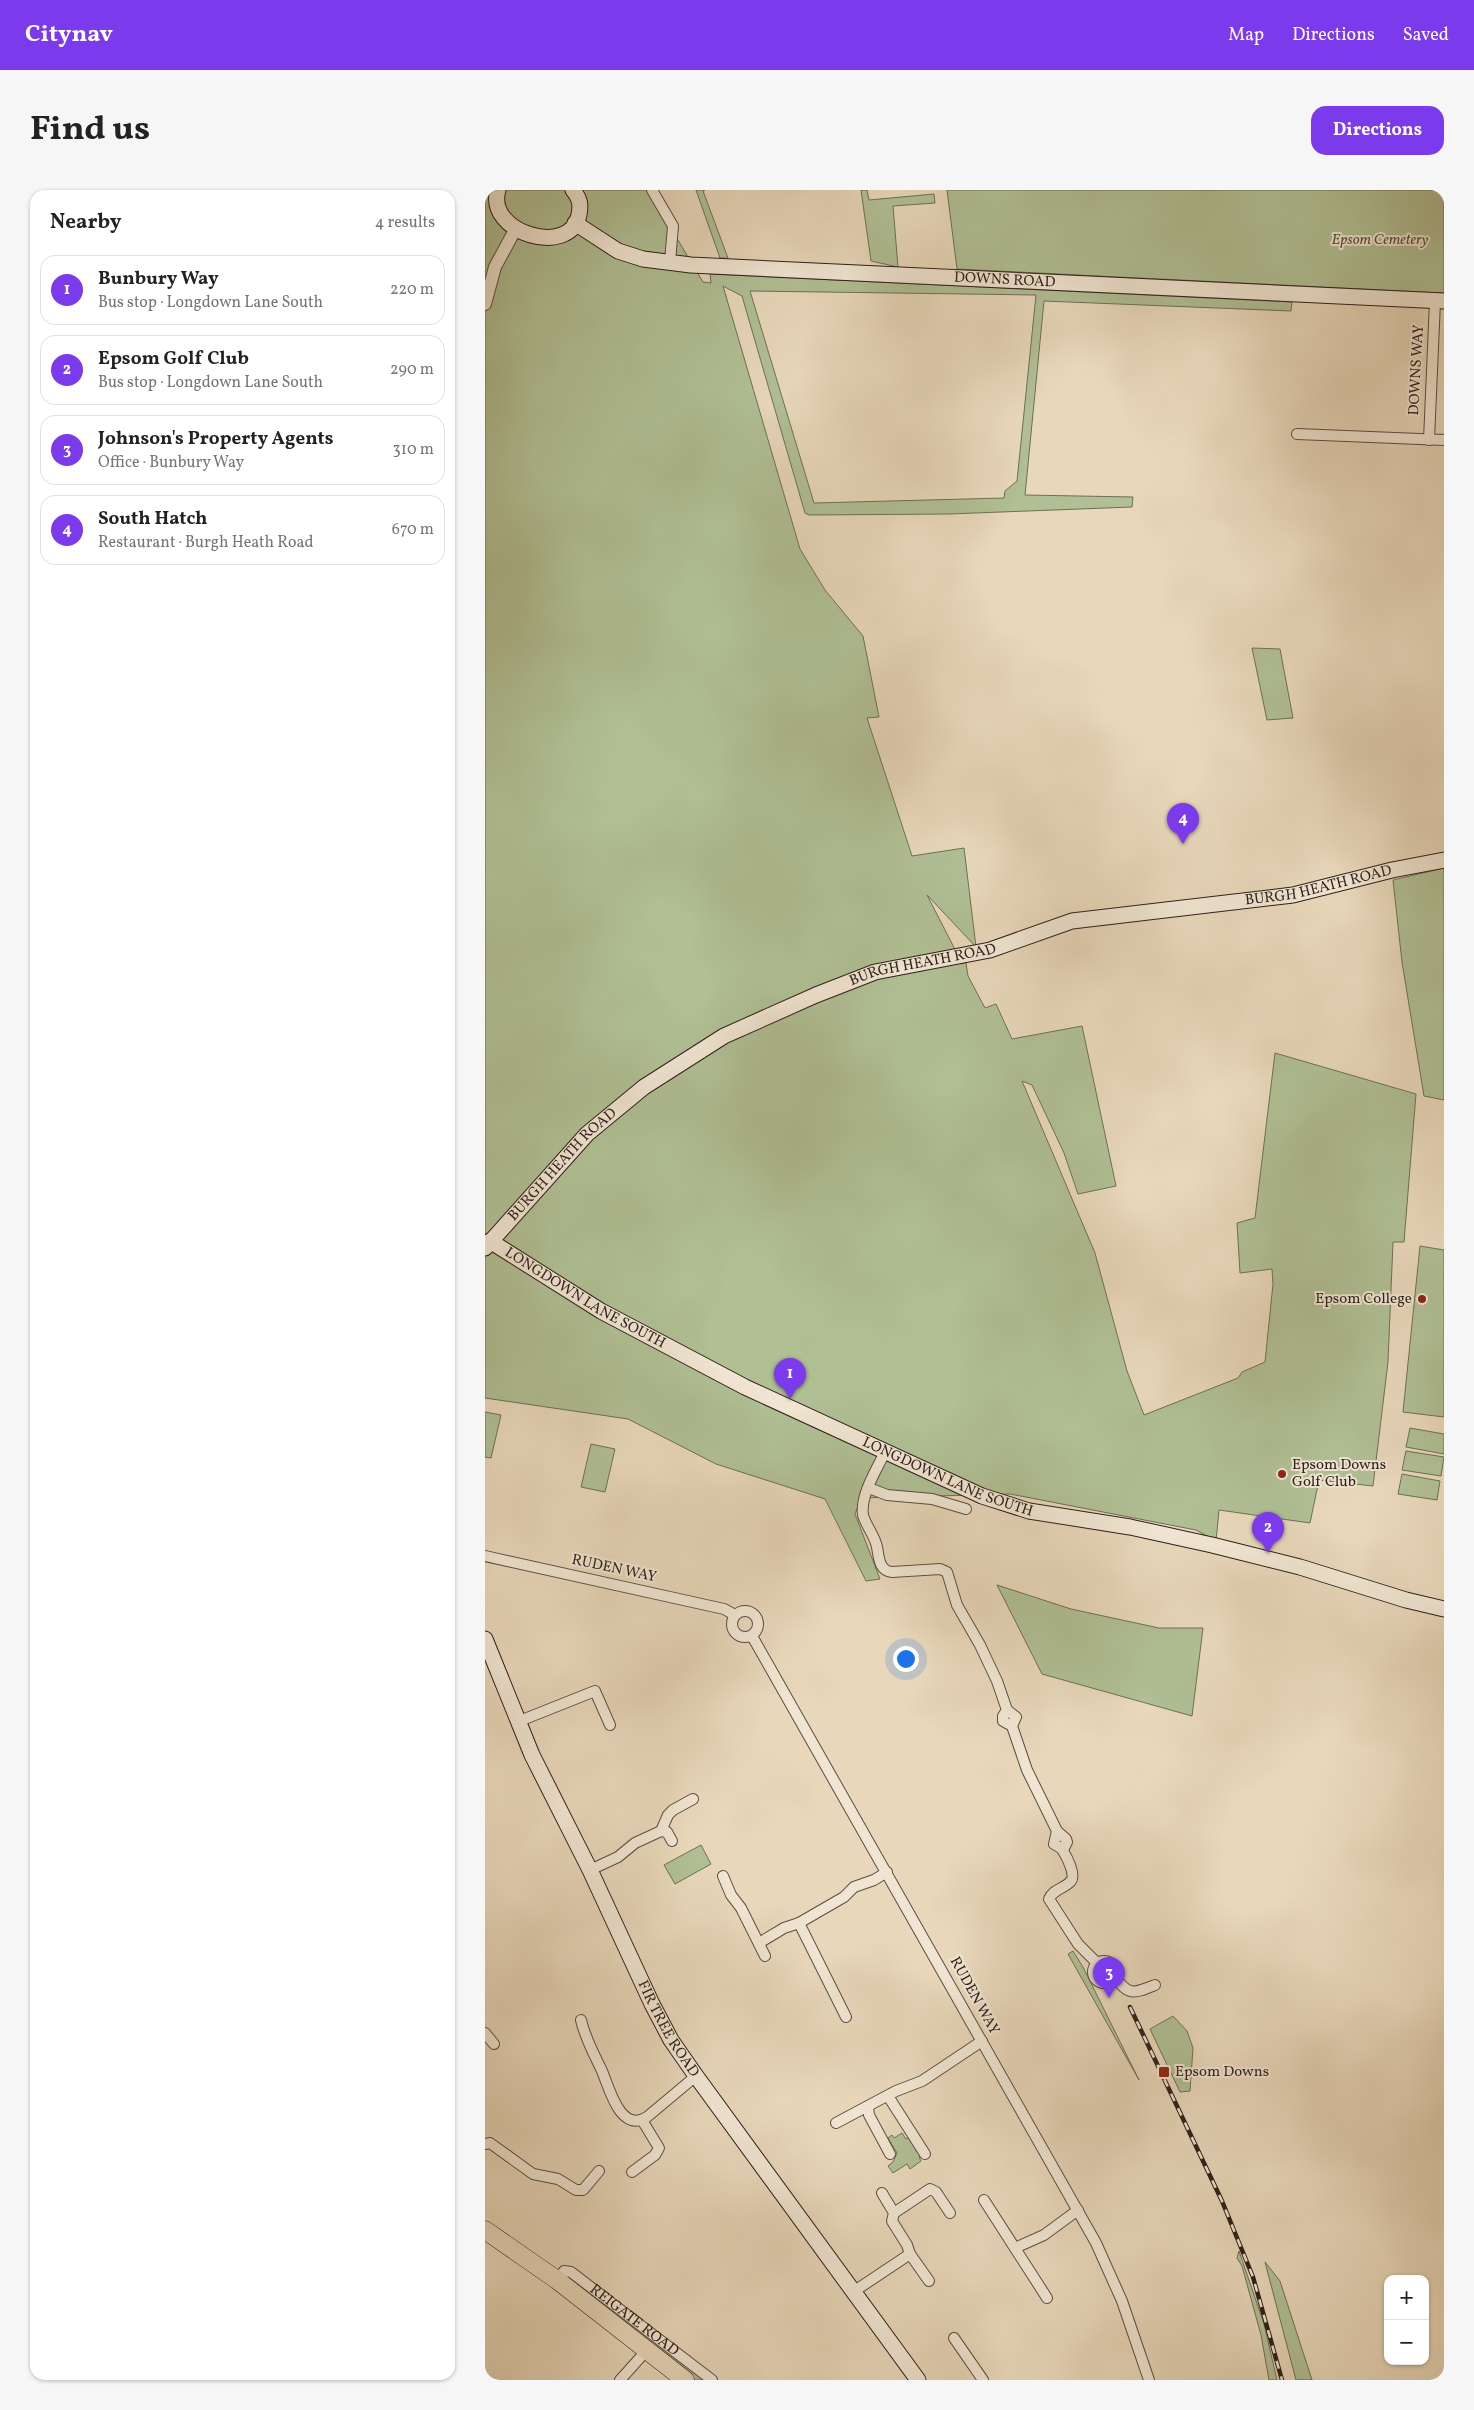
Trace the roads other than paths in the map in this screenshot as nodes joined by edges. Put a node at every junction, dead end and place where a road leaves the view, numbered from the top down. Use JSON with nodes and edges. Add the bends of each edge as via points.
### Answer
{"nodes":[{"id":1,"x":652,"y":190,"type":"edge"},
{"id":2,"x":493,"y":193,"type":"edge"},
{"id":3,"x":578,"y":193,"type":"edge"},
{"id":4,"x":575,"y":223,"type":"junction"},
{"id":5,"x":515,"y":230,"type":"junction"},
{"id":6,"x":670,"y":262,"type":"junction"},
{"id":7,"x":1440,"y":301,"type":"edge"},
{"id":8,"x":485,"y":304,"type":"edge"},
{"id":9,"x":1297,"y":434,"type":"dead end"},
{"id":10,"x":1429,"y":440,"type":"junction"},
{"id":11,"x":1444,"y":440,"type":"edge"},
{"id":12,"x":1444,"y":860,"type":"edge"},
{"id":13,"x":488,"y":1245,"type":"edge"},
{"id":14,"x":885,"y":1452,"type":"junction"},
{"id":15,"x":869,"y":1488,"type":"junction"},
{"id":16,"x":966,"y":1509,"type":"dead end"},
{"id":17,"x":485,"y":1556,"type":"edge"},
{"id":18,"x":1444,"y":1609,"type":"edge"},
{"id":19,"x":735,"y":1615,"type":"junction"},
{"id":20,"x":752,"y":1636,"type":"junction"},
{"id":21,"x":485,"y":1639,"type":"edge"},
{"id":22,"x":517,"y":1722,"type":"junction"},
{"id":23,"x":610,"y":1725,"type":"dead end"},
{"id":24,"x":693,"y":1799,"type":"dead end"},
{"id":25,"x":661,"y":1831,"type":"junction"},
{"id":26,"x":672,"y":1842,"type":"dead end"},
{"id":27,"x":590,"y":1870,"type":"junction"},
{"id":28,"x":887,"y":1872,"type":"junction"},
{"id":29,"x":723,"y":1876,"type":"dead end"},
{"id":30,"x":799,"y":1923,"type":"junction"},
{"id":31,"x":759,"y":1942,"type":"junction"},
{"id":32,"x":765,"y":1956,"type":"dead end"},
{"id":33,"x":1097,"y":1963,"type":"junction"},
{"id":34,"x":1114,"y":1976,"type":"junction"},
{"id":35,"x":1155,"y":1985,"type":"dead end"},
{"id":36,"x":846,"y":2017,"type":"dead end"},
{"id":37,"x":581,"y":2020,"type":"dead end"},
{"id":38,"x":485,"y":2033,"type":"edge"},
{"id":39,"x":982,"y":2041,"type":"junction"},
{"id":40,"x":494,"y":2044,"type":"dead end"},
{"id":41,"x":696,"y":2076,"type":"junction"},
{"id":42,"x":887,"y":2096,"type":"junction"},
{"id":43,"x":868,"y":2107,"type":"junction"},
{"id":44,"x":642,"y":2120,"type":"junction"},
{"id":45,"x":835,"y":2123,"type":"dead end"},
{"id":46,"x":485,"y":2144,"type":"edge"},
{"id":47,"x":890,"y":2154,"type":"dead end"},
{"id":48,"x":925,"y":2154,"type":"dead end"},
{"id":49,"x":599,"y":2171,"type":"dead end"},
{"id":50,"x":632,"y":2172,"type":"dead end"},
{"id":51,"x":882,"y":2193,"type":"dead end"},
{"id":52,"x":984,"y":2200,"type":"dead end"},
{"id":53,"x":1078,"y":2210,"type":"junction"},
{"id":54,"x":894,"y":2213,"type":"junction"},
{"id":55,"x":950,"y":2213,"type":"dead end"},
{"id":56,"x":485,"y":2230,"type":"edge"},
{"id":57,"x":1015,"y":2248,"type":"junction"},
{"id":58,"x":910,"y":2254,"type":"junction"},
{"id":59,"x":557,"y":2280,"type":"junction"},
{"id":60,"x":929,"y":2280,"type":"dead end"},
{"id":61,"x":853,"y":2292,"type":"junction"},
{"id":62,"x":1047,"y":2298,"type":"dead end"},
{"id":63,"x":954,"y":2338,"type":"dead end"},
{"id":64,"x":647,"y":2350,"type":"junction"},
{"id":65,"x":620,"y":2380,"type":"edge"},
{"id":66,"x":685,"y":2380,"type":"edge"},
{"id":67,"x":711,"y":2380,"type":"edge"},
{"id":68,"x":917,"y":2380,"type":"edge"},
{"id":69,"x":983,"y":2380,"type":"edge"},
{"id":70,"x":1149,"y":2380,"type":"edge"}],
"edges":[{"from":1,"to":6,"type":"street","via":[[673,226]]},
{"from":2,"to":5,"type":"main road","via":[[499,216]]},
{"from":3,"to":4,"type":"main road","via":[[581,206]]},
{"from":4,"to":5,"type":"main road","via":[[570,230],[557,236],[535,236]]},
{"from":4,"to":6,"type":"main road","name":"DOWNS ROAD","via":[[618,251],[643,259]]},
{"from":5,"to":8,"type":"street","via":[[495,267]]},
{"from":6,"to":7,"type":"main road","name":"DOWNS ROAD"},
{"from":7,"to":10,"type":"street","name":"DOWNS WAY"},
{"from":9,"to":10,"type":"street"},
{"from":10,"to":11,"type":"street"},
{"from":12,"to":13,"type":"main road","name":"BURGH HEATH ROAD","via":[[1293,895],[1072,921],[990,950],[875,972],[816,995],[724,1036],[644,1087],[587,1134]]},
{"from":13,"to":14,"type":"main road","name":"LONGDOWN LANE SOUTH","via":[[601,1311],[745,1387]]},
{"from":14,"to":15,"type":"street"},
{"from":14,"to":18,"type":"main road","name":"LONGDOWN LANE SOUTH","via":[[982,1496],[1029,1510],[1212,1545]]},
{"from":15,"to":16,"type":"street","via":[[887,1495],[932,1498]]},
{"from":15,"to":33,"type":"street","via":[[863,1514],[881,1565],[887,1572],[940,1569],[947,1572],[957,1605],[980,1644],[1007,1710],[1016,1716],[1012,1726],[1027,1770],[1057,1831],[1066,1838],[1063,1850],[1072,1878],[1049,1899],[1077,1944]]},
{"from":17,"to":19,"type":"street","name":"RUDEN WAY","via":[[724,1609]]},
{"from":19,"to":20,"type":"street","via":[[732,1624],[735,1632],[743,1637]]},
{"from":19,"to":20,"type":"street","name":"RUDEN WAY","via":[[749,1611],[757,1617],[758,1628]]},
{"from":20,"to":28,"type":"street","name":"RUDEN WAY"},
{"from":21,"to":22,"type":"main road","name":"FIR TREE ROAD"},
{"from":22,"to":23,"type":"street","via":[[595,1691]]},
{"from":22,"to":27,"type":"main road","name":"FIR TREE ROAD"},
{"from":24,"to":25,"type":"street","via":[[668,1815]]},
{"from":25,"to":26,"type":"street","via":[[667,1832]]},
{"from":25,"to":27,"type":"street","via":[[635,1843],[618,1858]]},
{"from":27,"to":41,"type":"main road","name":"FIR TREE ROAD","via":[[655,2011]]},
{"from":28,"to":30,"type":"street","via":[[854,1887],[844,1897]]},
{"from":28,"to":39,"type":"street","name":"RUDEN WAY"},
{"from":29,"to":31,"type":"street"},
{"from":30,"to":31,"type":"street"},
{"from":30,"to":36,"type":"street"},
{"from":31,"to":32,"type":"street"},
{"from":33,"to":34,"type":"street","via":[[1110,1962],[1115,1969]]},
{"from":33,"to":34,"type":"street","via":[[1093,1974],[1098,1981],[1106,1982]]},
{"from":34,"to":35,"type":"street","via":[[1129,1992],[1136,1993]]},
{"from":37,"to":44,"type":"street","via":[[616,2106],[626,2117]]},
{"from":38,"to":40,"type":"street"},
{"from":39,"to":42,"type":"street","via":[[922,2081]]},
{"from":39,"to":53,"type":"street","name":"RUDEN WAY"},
{"from":41,"to":44,"type":"street"},
{"from":41,"to":61,"type":"main road","name":"FIR TREE ROAD"},
{"from":42,"to":43,"type":"street"},
{"from":42,"to":48,"type":"street"},
{"from":43,"to":45,"type":"street"},
{"from":43,"to":47,"type":"street"},
{"from":44,"to":50,"type":"street","via":[[659,2148],[655,2155]]},
{"from":46,"to":49,"type":"street","via":[[489,2143],[533,2174],[558,2179],[576,2190],[583,2190]]},
{"from":51,"to":54,"type":"street"},
{"from":52,"to":57,"type":"street"},
{"from":53,"to":57,"type":"street","via":[[1044,2235]]},
{"from":53,"to":70,"type":"street","name":"RUDEN WAY","via":[[1112,2275]]},
{"from":54,"to":55,"type":"street","via":[[930,2189],[936,2192]]},
{"from":54,"to":58,"type":"street","via":[[892,2221]]},
{"from":56,"to":59,"type":"highway","name":"REIGATE ROAD"},
{"from":57,"to":62,"type":"street"},
{"from":58,"to":60,"type":"street"},
{"from":58,"to":61,"type":"street"},
{"from":59,"to":64,"type":"highway","name":"REIGATE ROAD"},
{"from":59,"to":67,"type":"street","name":"REIGATE ROAD","via":[[564,2271],[571,2272]]},
{"from":61,"to":68,"type":"main road","name":"FIR TREE ROAD"},
{"from":63,"to":69,"type":"street"},
{"from":64,"to":65,"type":"street"},
{"from":64,"to":66,"type":"highway","name":"REIGATE ROAD"}]}
